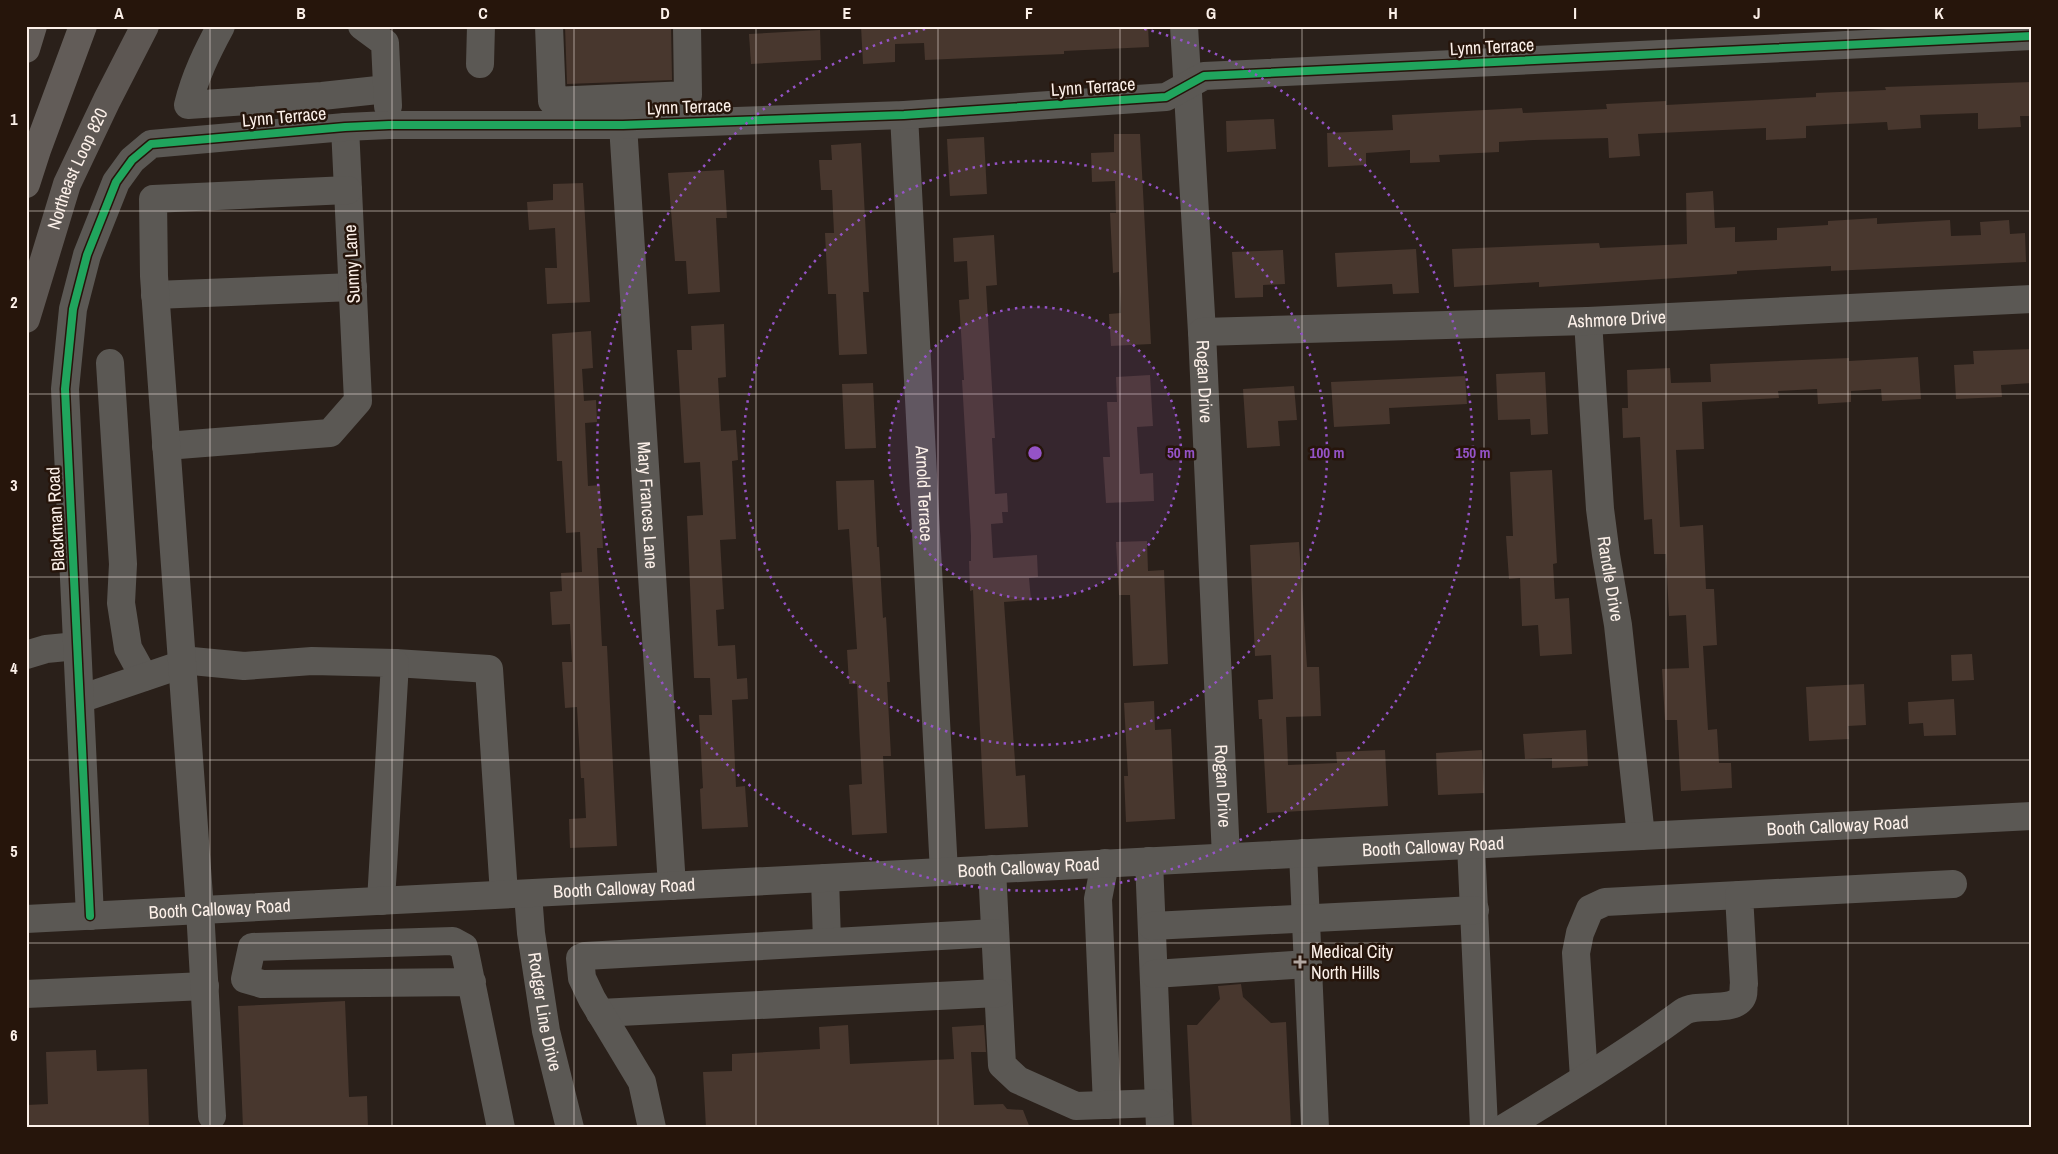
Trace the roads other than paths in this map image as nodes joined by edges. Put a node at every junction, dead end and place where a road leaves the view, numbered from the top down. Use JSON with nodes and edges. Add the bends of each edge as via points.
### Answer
{"nodes":[{"id":1,"x":33,"y":26,"type":"edge"},
{"id":2,"x":83,"y":26,"type":"edge"},
{"id":3,"x":145,"y":26,"type":"edge"},
{"id":4,"x":221,"y":26,"type":"edge"},
{"id":5,"x":362,"y":26,"type":"edge"},
{"id":6,"x":481,"y":26,"type":"edge"},
{"id":7,"x":549,"y":26,"type":"edge"},
{"id":8,"x":686,"y":26,"type":"edge"},
{"id":9,"x":1184,"y":26,"type":"edge"},
{"id":10,"x":2032,"y":36,"type":"edge"},
{"id":11,"x":26,"y":49,"type":"edge"},
{"id":12,"x":480,"y":64,"type":"dead end"},
{"id":13,"x":1187,"y":85,"type":"junction"},
{"id":14,"x":387,"y":89,"type":"junction"},
{"id":15,"x":904,"y":115,"type":"junction"},
{"id":16,"x":389,"y":125,"type":"junction"},
{"id":17,"x":623,"y":125,"type":"junction"},
{"id":18,"x":345,"y":126,"type":"junction"},
{"id":19,"x":151,"y":144,"type":"joint"},
{"id":20,"x":26,"y":184,"type":"edge"},
{"id":21,"x":348,"y":190,"type":"junction"},
{"id":22,"x":353,"y":287,"type":"junction"},
{"id":23,"x":155,"y":295,"type":"junction"},
{"id":24,"x":2032,"y":299,"type":"edge"},
{"id":25,"x":26,"y":319,"type":"edge"},
{"id":26,"x":1588,"y":320,"type":"junction"},
{"id":27,"x":1202,"y":332,"type":"junction"},
{"id":28,"x":110,"y":363,"type":"dead end"},
{"id":29,"x":166,"y":446,"type":"junction"},
{"id":30,"x":77,"y":646,"type":"junction"},
{"id":31,"x":26,"y":655,"type":"edge"},
{"id":32,"x":395,"y":663,"type":"junction"},
{"id":33,"x":182,"y":664,"type":"junction"},
{"id":34,"x":144,"y":677,"type":"junction"},
{"id":35,"x":80,"y":699,"type":"junction"},
{"id":36,"x":2032,"y":816,"type":"edge"},
{"id":37,"x":1641,"y":836,"type":"junction"},
{"id":38,"x":1472,"y":844,"type":"junction"},
{"id":39,"x":1303,"y":853,"type":"junction"},
{"id":40,"x":1226,"y":857,"type":"junction"},
{"id":41,"x":1149,"y":861,"type":"junction"},
{"id":42,"x":1105,"y":863,"type":"junction"},
{"id":43,"x":992,"y":869,"type":"junction"},
{"id":44,"x":944,"y":872,"type":"junction"},
{"id":45,"x":825,"y":878,"type":"junction"},
{"id":46,"x":1953,"y":884,"type":"dead end"},
{"id":47,"x":672,"y":886,"type":"junction"},
{"id":48,"x":516,"y":894,"type":"junction"},
{"id":49,"x":1739,"y":895,"type":"junction"},
{"id":50,"x":381,"y":900,"type":"junction"},
{"id":51,"x":200,"y":910,"type":"junction"},
{"id":52,"x":1475,"y":910,"type":"junction"},
{"id":53,"x":90,"y":916,"type":"junction"},
{"id":54,"x":26,"y":919,"type":"edge"},
{"id":55,"x":1306,"y":919,"type":"junction"},
{"id":56,"x":1152,"y":926,"type":"junction"},
{"id":57,"x":995,"y":933,"type":"junction"},
{"id":58,"x":827,"y":942,"type":"junction"},
{"id":59,"x":1308,"y":964,"type":"junction"},
{"id":60,"x":1154,"y":974,"type":"junction"},
{"id":61,"x":472,"y":982,"type":"junction"},
{"id":62,"x":205,"y":986,"type":"junction"},
{"id":63,"x":998,"y":993,"type":"junction"},
{"id":64,"x":26,"y":994,"type":"edge"},
{"id":65,"x":600,"y":1013,"type":"junction"},
{"id":66,"x":1584,"y":1078,"type":"junction"},
{"id":67,"x":1107,"y":1105,"type":"junction"},
{"id":68,"x":1160,"y":1115,"type":"edge"},
{"id":69,"x":212,"y":1116,"type":"dead end"},
{"id":70,"x":566,"y":1127,"type":"edge"},
{"id":71,"x":501,"y":1128,"type":"edge"},
{"id":72,"x":652,"y":1128,"type":"edge"},
{"id":73,"x":1315,"y":1128,"type":"edge"},
{"id":74,"x":1484,"y":1128,"type":"edge"},
{"id":75,"x":1504,"y":1128,"type":"edge"}],
"edges":[{"from":1,"to":11,"type":"highway"},
{"from":2,"to":20,"type":"highway"},
{"from":3,"to":25,"type":"main road","name":"Northeast Loop 820","via":[[68,184]]},
{"from":4,"to":14,"type":"street","via":[[202,60],[188,105]]},
{"from":5,"to":14,"type":"street","via":[[385,43]]},
{"from":6,"to":12,"type":"street"},
{"from":7,"to":8,"type":"street","via":[[552,101],[688,95]]},
{"from":9,"to":13,"type":"street","name":"Rogan Drive"},
{"from":10,"to":13,"type":"street","name":"Lynn Terrace","via":[[1204,76]]},
{"from":13,"to":15,"type":"street","name":"Lynn Terrace","via":[[1166,97]]},
{"from":13,"to":27,"type":"street","name":"Rogan Drive"},
{"from":14,"to":16,"type":"street"},
{"from":15,"to":17,"type":"street","name":"Lynn Terrace"},
{"from":15,"to":44,"type":"street","name":"Arnold Terrace"},
{"from":16,"to":17,"type":"street","name":"Lynn Terrace"},
{"from":16,"to":18,"type":"street","name":"Lynn Terrace"},
{"from":17,"to":47,"type":"street","name":"Mary Frances Lane"},
{"from":18,"to":19,"type":"street","name":"Lynn Terrace"},
{"from":18,"to":21,"type":"street","name":"Sunny Lane"},
{"from":19,"to":30,"type":"street","name":"Blackman Road","via":[[132,160],[116,182],[87,255],[73,309],[65,389]]},
{"from":21,"to":22,"type":"street","name":"Sunny Lane"},
{"from":21,"to":23,"type":"street","via":[[153,199]]},
{"from":22,"to":23,"type":"street"},
{"from":22,"to":29,"type":"street","name":"Sunny Lane","via":[[358,401],[330,433]]},
{"from":23,"to":29,"type":"street"},
{"from":24,"to":26,"type":"street","name":"Ashmore Drive"},
{"from":26,"to":27,"type":"street","name":"Ashmore Drive"},
{"from":26,"to":37,"type":"street","name":"Randle Drive","via":[[1600,509],[1618,625]]},
{"from":27,"to":40,"type":"street","name":"Rogan Drive"},
{"from":28,"to":34,"type":"street","via":[[123,564],[122,603],[128,648]]},
{"from":29,"to":33,"type":"street"},
{"from":30,"to":31,"type":"street"},
{"from":30,"to":35,"type":"street","name":"Blackman Road"},
{"from":32,"to":33,"type":"street","via":[[312,661],[244,666],[192,661]]},
{"from":32,"to":48,"type":"street","name":"Rodger Line Drive","via":[[490,669]]},
{"from":32,"to":50,"type":"street"},
{"from":33,"to":34,"type":"street"},
{"from":33,"to":51,"type":"street"},
{"from":34,"to":35,"type":"street"},
{"from":35,"to":53,"type":"street","name":"Blackman Road"},
{"from":36,"to":37,"type":"street","name":"Booth Calloway Road"},
{"from":37,"to":38,"type":"street","name":"Booth Calloway Road"},
{"from":38,"to":39,"type":"street","name":"Booth Calloway Road"},
{"from":38,"to":52,"type":"street"},
{"from":39,"to":40,"type":"street","name":"Booth Calloway Road"},
{"from":39,"to":55,"type":"street"},
{"from":40,"to":41,"type":"street","name":"Booth Calloway Road"},
{"from":41,"to":42,"type":"street","name":"Booth Calloway Road"},
{"from":41,"to":56,"type":"street"},
{"from":42,"to":43,"type":"street","name":"Booth Calloway Road"},
{"from":42,"to":67,"type":"street","via":[[1098,898]]},
{"from":43,"to":44,"type":"street","name":"Booth Calloway Road"},
{"from":43,"to":57,"type":"street"},
{"from":44,"to":45,"type":"street","name":"Booth Calloway Road"},
{"from":45,"to":47,"type":"street","name":"Booth Calloway Road"},
{"from":45,"to":58,"type":"street"},
{"from":46,"to":49,"type":"street"},
{"from":47,"to":48,"type":"street","name":"Booth Calloway Road"},
{"from":48,"to":50,"type":"street","name":"Booth Calloway Road"},
{"from":48,"to":70,"type":"street","name":"Rodger Line Drive","via":[[531,933],[546,1031]]},
{"from":49,"to":66,"type":"street","via":[[1744,984],[1743,996],[1738,1002],[1730,1006],[1688,1009]]},
{"from":49,"to":66,"type":"street","via":[[1605,902],[1590,909],[1576,953]]},
{"from":50,"to":51,"type":"street","name":"Booth Calloway Road"},
{"from":51,"to":53,"type":"street","name":"Booth Calloway Road"},
{"from":51,"to":62,"type":"street"},
{"from":52,"to":55,"type":"street"},
{"from":52,"to":74,"type":"street"},
{"from":53,"to":54,"type":"street","name":"Booth Calloway Road"},
{"from":55,"to":56,"type":"street"},
{"from":55,"to":59,"type":"street"},
{"from":56,"to":60,"type":"street"},
{"from":57,"to":58,"type":"street"},
{"from":57,"to":63,"type":"street"},
{"from":58,"to":65,"type":"street","via":[[585,956],[580,958],[582,978]]},
{"from":59,"to":60,"type":"street"},
{"from":59,"to":73,"type":"street"},
{"from":60,"to":68,"type":"street"},
{"from":61,"to":61,"type":"street","via":[[464,947],[453,941],[252,947],[244,979],[262,984]]},
{"from":61,"to":71,"type":"street"},
{"from":62,"to":64,"type":"street"},
{"from":62,"to":69,"type":"street"},
{"from":63,"to":65,"type":"street"},
{"from":63,"to":67,"type":"street","via":[[1002,1065],[1018,1080],[1076,1106]]},
{"from":65,"to":72,"type":"street","via":[[642,1082]]},
{"from":66,"to":75,"type":"street"},
{"from":67,"to":68,"type":"street"}]}
